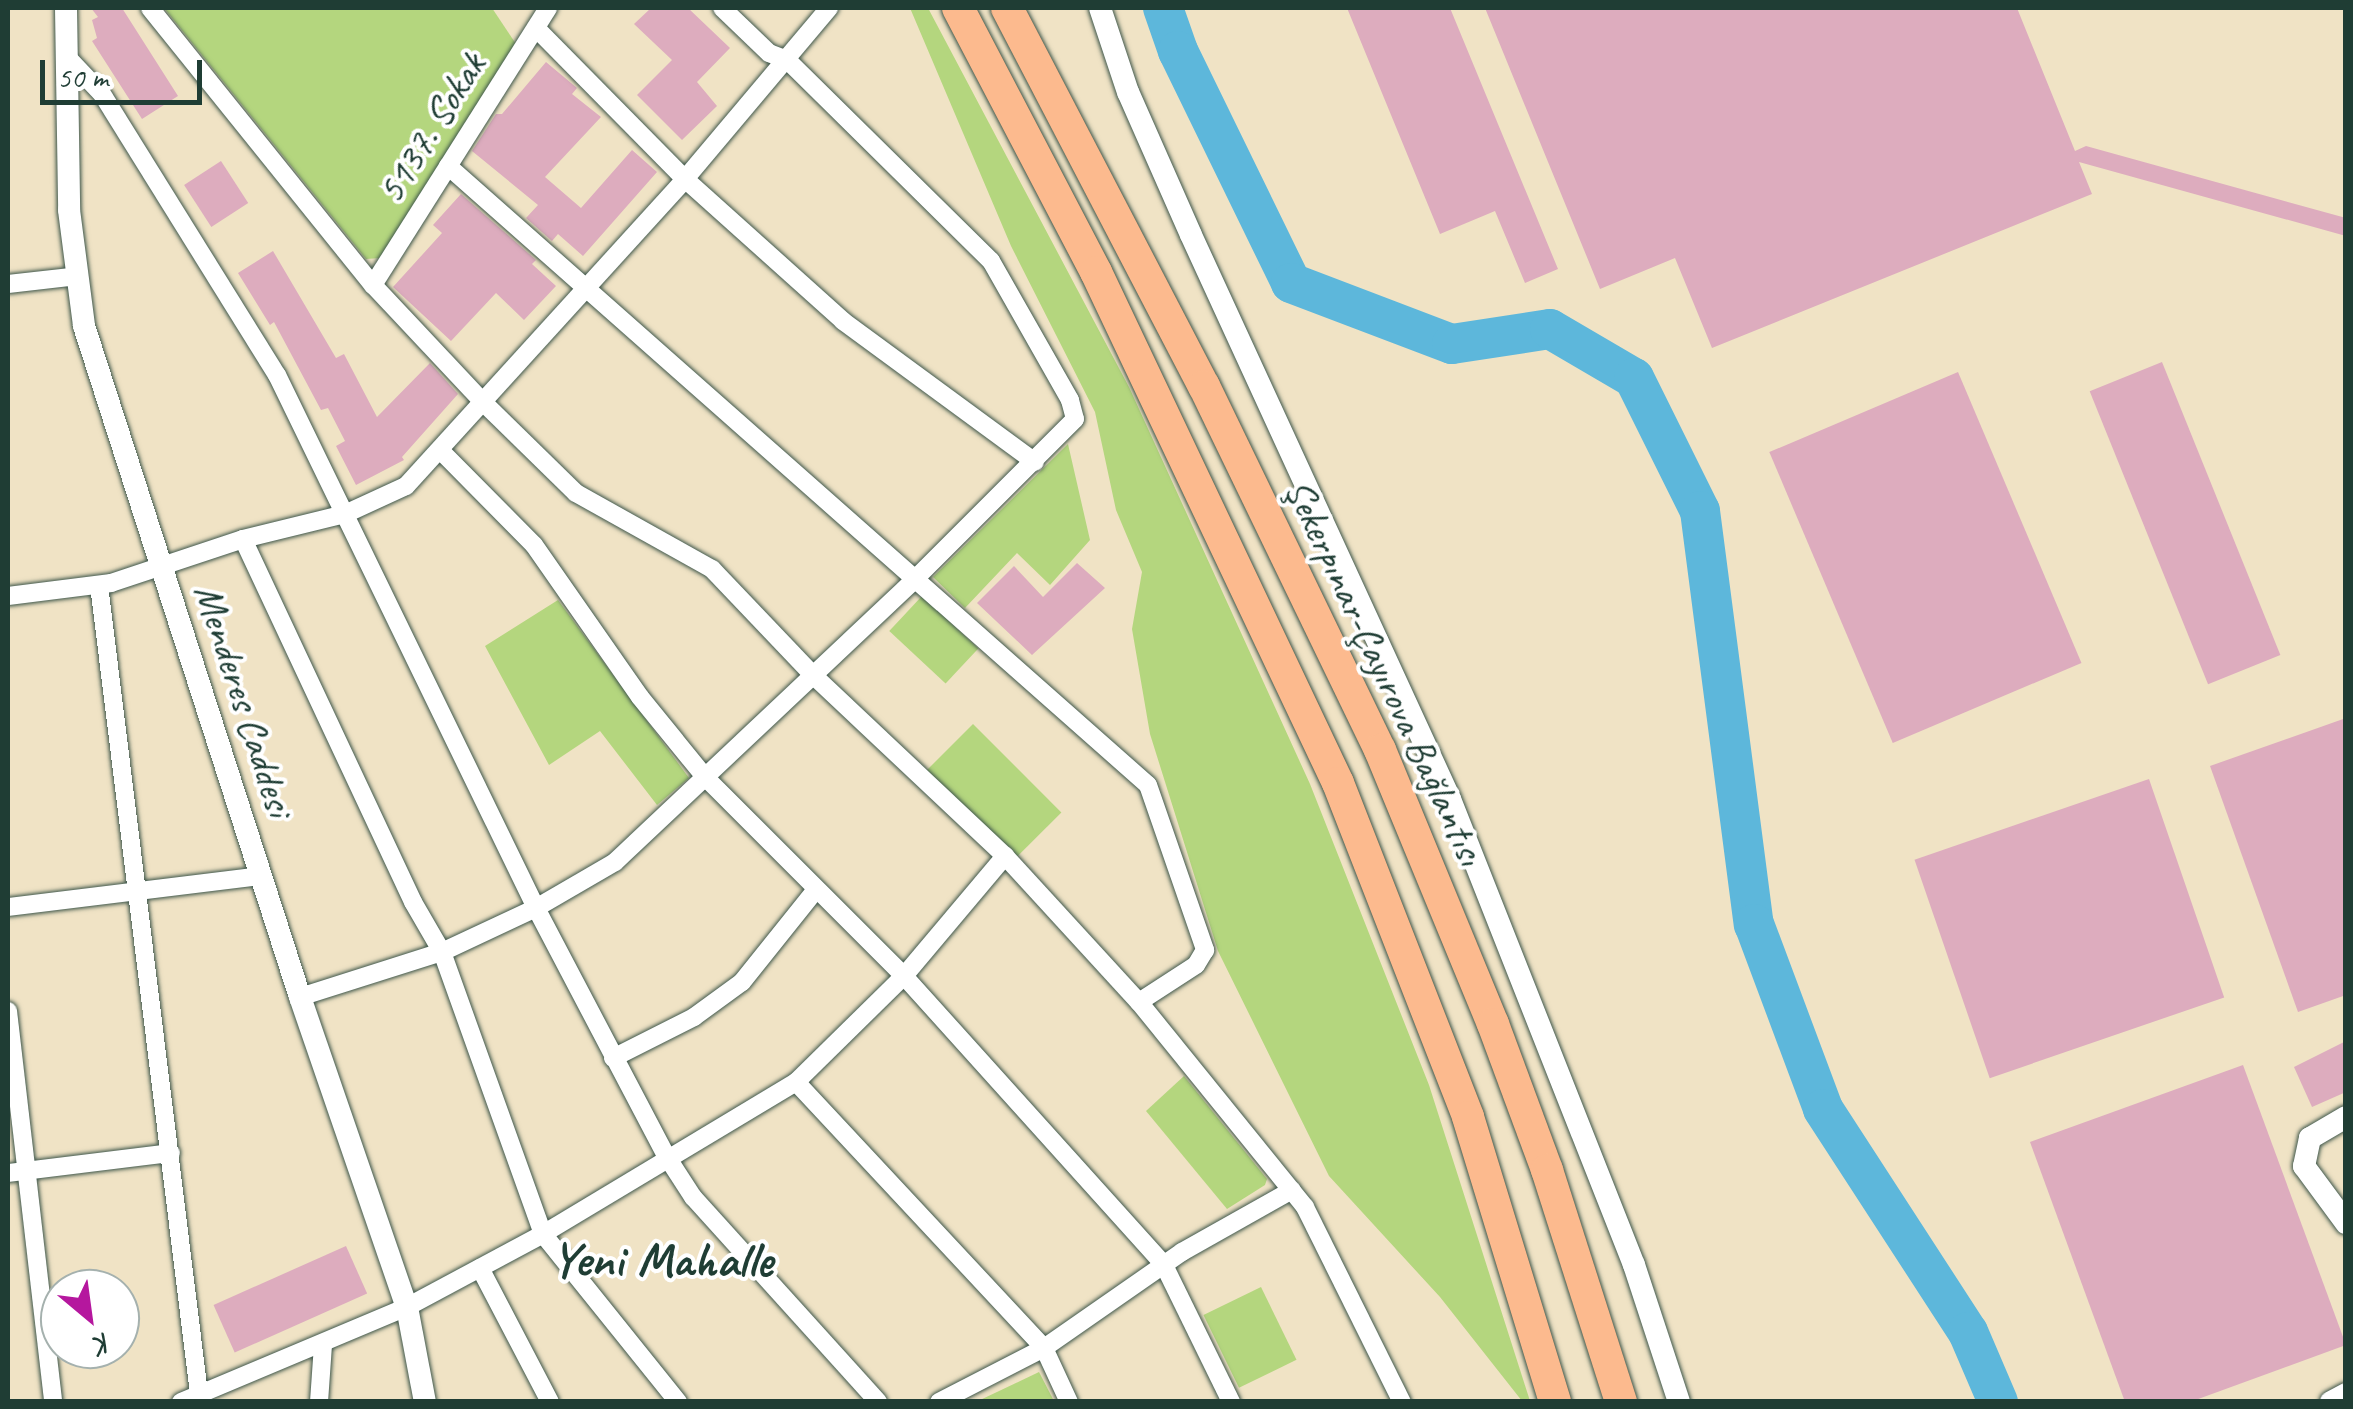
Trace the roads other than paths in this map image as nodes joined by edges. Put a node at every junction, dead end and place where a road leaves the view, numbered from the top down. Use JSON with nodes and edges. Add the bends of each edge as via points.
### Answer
{"nodes":[{"id":1,"x":66,"y":8,"type":"edge"},
{"id":2,"x":150,"y":8,"type":"edge"},
{"id":3,"x":548,"y":8,"type":"edge"},
{"id":4,"x":722,"y":8,"type":"edge"},
{"id":5,"x":829,"y":8,"type":"edge"},
{"id":6,"x":958,"y":8,"type":"edge"},
{"id":7,"x":1007,"y":8,"type":"edge"},
{"id":8,"x":1100,"y":8,"type":"edge"},
{"id":9,"x":536,"y":28,"type":"junction"},
{"id":10,"x":768,"y":53,"type":"junction"},
{"id":11,"x":66,"y":56,"type":"junction"},
{"id":12,"x":787,"y":60,"type":"junction"},
{"id":13,"x":771,"y":79,"type":"junction"},
{"id":14,"x":448,"y":166,"type":"junction"},
{"id":15,"x":684,"y":179,"type":"junction"},
{"id":16,"x":78,"y":276,"type":"junction"},
{"id":17,"x":8,"y":284,"type":"edge"},
{"id":18,"x":372,"y":285,"type":"junction"},
{"id":19,"x":586,"y":288,"type":"junction"},
{"id":20,"x":483,"y":402,"type":"junction"},
{"id":21,"x":441,"y":451,"type":"junction"},
{"id":22,"x":1036,"y":462,"type":"junction"},
{"id":23,"x":345,"y":514,"type":"junction"},
{"id":24,"x":243,"y":538,"type":"junction"},
{"id":25,"x":162,"y":568,"type":"junction"},
{"id":26,"x":913,"y":581,"type":"junction"},
{"id":27,"x":100,"y":585,"type":"junction"},
{"id":28,"x":8,"y":596,"type":"edge"},
{"id":29,"x":813,"y":675,"type":"junction"},
{"id":30,"x":705,"y":777,"type":"junction"},
{"id":31,"x":1004,"y":856,"type":"junction"},
{"id":32,"x":261,"y":876,"type":"junction"},
{"id":33,"x":814,"y":890,"type":"junction"},
{"id":34,"x":139,"y":891,"type":"junction"},
{"id":35,"x":8,"y":907,"type":"edge"},
{"id":36,"x":536,"y":908,"type":"junction"},
{"id":37,"x":442,"y":952,"type":"junction"},
{"id":38,"x":904,"y":976,"type":"junction"},
{"id":39,"x":300,"y":997,"type":"junction"},
{"id":40,"x":1140,"y":1002,"type":"junction"},
{"id":41,"x":8,"y":1011,"type":"edge"},
{"id":42,"x":613,"y":1058,"type":"junction"},
{"id":43,"x":796,"y":1082,"type":"junction"},
{"id":44,"x":2346,"y":1118,"type":"edge"},
{"id":45,"x":171,"y":1153,"type":"junction"},
{"id":46,"x":668,"y":1157,"type":"junction"},
{"id":47,"x":17,"y":1172,"type":"edge"},
{"id":48,"x":1292,"y":1190,"type":"junction"},
{"id":49,"x":2346,"y":1224,"type":"edge"},
{"id":50,"x":544,"y":1234,"type":"junction"},
{"id":51,"x":1164,"y":1265,"type":"junction"},
{"id":52,"x":480,"y":1268,"type":"junction"},
{"id":53,"x":407,"y":1307,"type":"junction"},
{"id":54,"x":323,"y":1345,"type":"junction"},
{"id":55,"x":1044,"y":1348,"type":"junction"},
{"id":56,"x":2346,"y":1394,"type":"edge"},
{"id":57,"x":200,"y":1398,"type":"edge"},
{"id":58,"x":52,"y":1402,"type":"edge"},
{"id":59,"x":182,"y":1402,"type":"edge"},
{"id":60,"x":319,"y":1402,"type":"edge"},
{"id":61,"x":425,"y":1402,"type":"edge"},
{"id":62,"x":550,"y":1402,"type":"edge"},
{"id":63,"x":678,"y":1402,"type":"edge"},
{"id":64,"x":878,"y":1402,"type":"edge"},
{"id":65,"x":940,"y":1402,"type":"edge"},
{"id":66,"x":1069,"y":1402,"type":"edge"},
{"id":67,"x":1231,"y":1402,"type":"edge"},
{"id":68,"x":1402,"y":1402,"type":"edge"},
{"id":69,"x":1555,"y":1402,"type":"edge"},
{"id":70,"x":1620,"y":1402,"type":"edge"},
{"id":71,"x":1678,"y":1402,"type":"edge"},
{"id":72,"x":2331,"y":1402,"type":"edge"}],
"edges":[{"from":1,"to":11,"type":"street","name":"Menderes Caddesi"},
{"from":2,"to":18,"type":"street"},
{"from":3,"to":9,"type":"street","name":"5137. Sokak"},
{"from":4,"to":10,"type":"street"},
{"from":5,"to":12,"type":"street"},
{"from":6,"to":69,"type":"highway","via":[[1096,272],[1338,784],[1468,1117]]},
{"from":7,"to":70,"type":"highway","name":"Şekerpınar-Çayırova Bağlantısı","via":[[1204,386],[1380,750],[1500,1042]]},
{"from":8,"to":71,"type":"street","via":[[1128,92],[1450,799],[1634,1264]]},
{"from":9,"to":14,"type":"street","name":"5137. Sokak"},
{"from":9,"to":15,"type":"street"},
{"from":10,"to":12,"type":"street"},
{"from":10,"to":13,"type":"street"},
{"from":11,"to":16,"type":"street","name":"Menderes Caddesi","via":[[69,210]]},
{"from":11,"to":23,"type":"street","via":[[102,94],[244,318]]},
{"from":12,"to":13,"type":"street"},
{"from":12,"to":22,"type":"street","via":[[991,261],[1074,409],[1069,430]]},
{"from":13,"to":15,"type":"street"},
{"from":14,"to":18,"type":"street","name":"5137. Sokak"},
{"from":14,"to":19,"type":"street"},
{"from":15,"to":19,"type":"street"},
{"from":15,"to":22,"type":"street","via":[[843,321]]},
{"from":16,"to":17,"type":"street"},
{"from":16,"to":25,"type":"street","name":"Menderes Caddesi","via":[[84,326]]},
{"from":18,"to":20,"type":"street"},
{"from":19,"to":20,"type":"street"},
{"from":19,"to":26,"type":"street"},
{"from":20,"to":21,"type":"street"},
{"from":20,"to":29,"type":"street","via":[[576,492],[712,569]]},
{"from":21,"to":23,"type":"street","via":[[406,486]]},
{"from":21,"to":30,"type":"street","via":[[534,545]]},
{"from":22,"to":26,"type":"street"},
{"from":23,"to":24,"type":"street"},
{"from":23,"to":36,"type":"street"},
{"from":24,"to":25,"type":"street"},
{"from":24,"to":37,"type":"street","via":[[412,902]]},
{"from":25,"to":27,"type":"street"},
{"from":25,"to":32,"type":"street","name":"Menderes Caddesi"},
{"from":26,"to":29,"type":"street"},
{"from":26,"to":40,"type":"street","via":[[1148,786],[1205,950],[1196,966]]},
{"from":27,"to":28,"type":"street"},
{"from":27,"to":34,"type":"street"},
{"from":29,"to":30,"type":"street"},
{"from":29,"to":31,"type":"street"},
{"from":30,"to":33,"type":"street"},
{"from":30,"to":36,"type":"street","via":[[616,862]]},
{"from":31,"to":38,"type":"street"},
{"from":31,"to":40,"type":"street"},
{"from":32,"to":34,"type":"street"},
{"from":32,"to":39,"type":"street","name":"Menderes Caddesi"},
{"from":33,"to":38,"type":"street"},
{"from":33,"to":42,"type":"street","via":[[742,982],[694,1017]]},
{"from":34,"to":35,"type":"street"},
{"from":34,"to":45,"type":"street"},
{"from":36,"to":37,"type":"street"},
{"from":36,"to":42,"type":"street"},
{"from":37,"to":39,"type":"street"},
{"from":37,"to":50,"type":"street"},
{"from":38,"to":43,"type":"street"},
{"from":38,"to":51,"type":"street"},
{"from":39,"to":53,"type":"street","name":"Menderes Caddesi"},
{"from":40,"to":48,"type":"street"},
{"from":41,"to":47,"type":"street"},
{"from":42,"to":46,"type":"street"},
{"from":43,"to":46,"type":"street"},
{"from":43,"to":55,"type":"street"},
{"from":44,"to":49,"type":"street","via":[[2310,1138],[2304,1166]]},
{"from":45,"to":47,"type":"street"},
{"from":45,"to":57,"type":"street"},
{"from":46,"to":50,"type":"street"},
{"from":46,"to":64,"type":"street","via":[[693,1197]]},
{"from":47,"to":58,"type":"street"},
{"from":48,"to":51,"type":"street"},
{"from":48,"to":68,"type":"street","via":[[1317,1226]]},
{"from":50,"to":52,"type":"street"},
{"from":50,"to":63,"type":"street"},
{"from":51,"to":55,"type":"street"},
{"from":51,"to":67,"type":"street"},
{"from":52,"to":53,"type":"street"},
{"from":52,"to":62,"type":"street"},
{"from":53,"to":54,"type":"street"},
{"from":53,"to":61,"type":"street","name":"Menderes Caddesi"},
{"from":54,"to":57,"type":"street"},
{"from":54,"to":60,"type":"street"},
{"from":55,"to":65,"type":"street"},
{"from":55,"to":66,"type":"street"},
{"from":56,"to":72,"type":"street"},
{"from":57,"to":59,"type":"street"}]}
